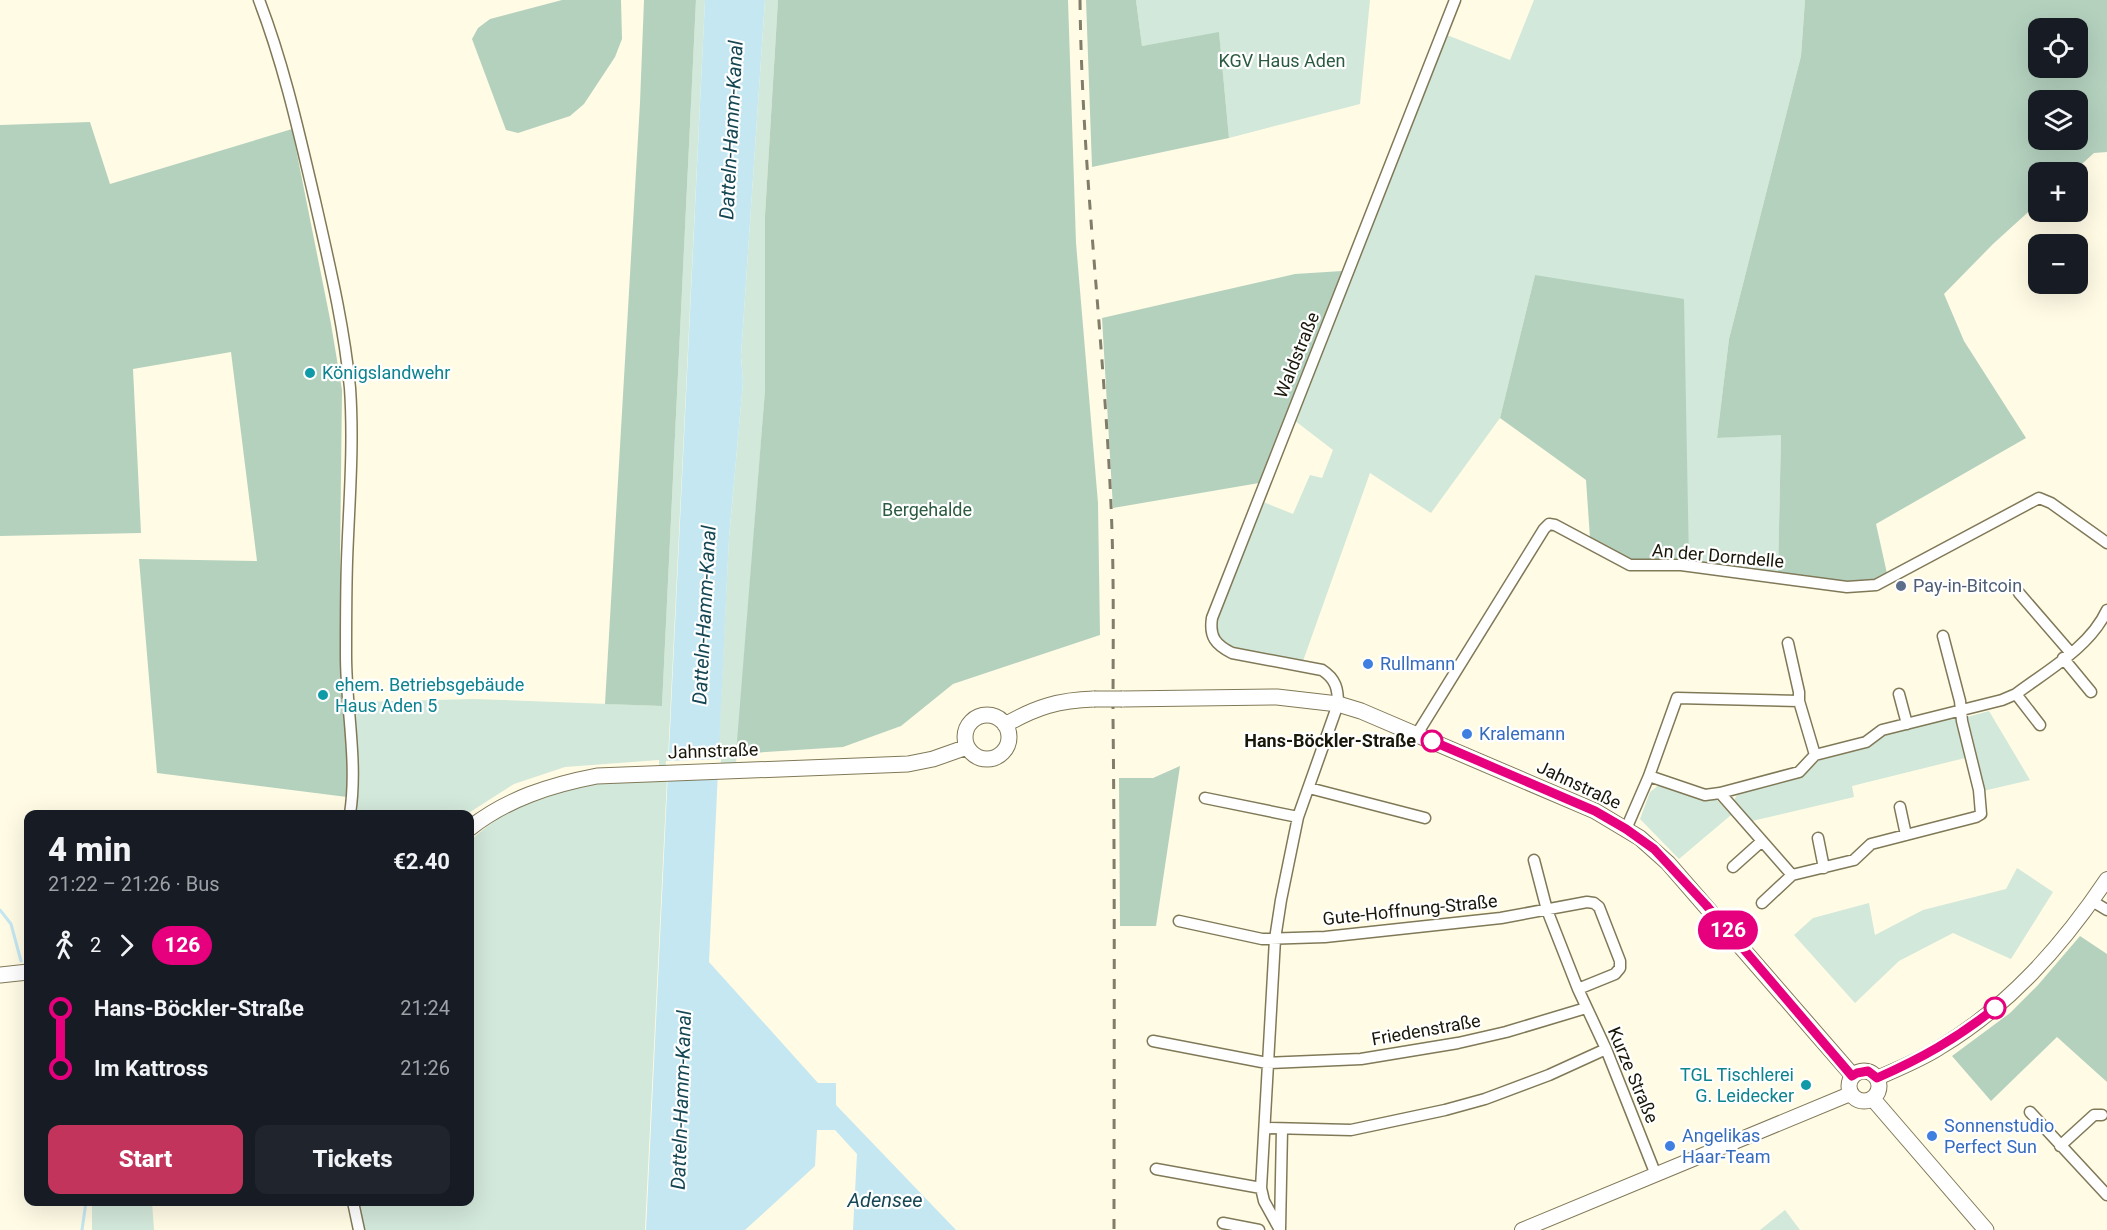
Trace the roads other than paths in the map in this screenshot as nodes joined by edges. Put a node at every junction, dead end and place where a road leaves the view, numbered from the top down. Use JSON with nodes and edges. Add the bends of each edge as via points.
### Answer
{"nodes":[{"id":1,"x":259,"y":0,"type":"edge"},
{"id":2,"x":1455,"y":0,"type":"edge"},
{"id":3,"x":2107,"y":543,"type":"edge"},
{"id":4,"x":2019,"y":593,"type":"dead end"},
{"id":5,"x":2107,"y":610,"type":"edge"},
{"id":6,"x":1943,"y":636,"type":"dead end"},
{"id":7,"x":1788,"y":643,"type":"dead end"},
{"id":8,"x":2066,"y":655,"type":"junction"},
{"id":9,"x":2091,"y":692,"type":"dead end"},
{"id":10,"x":1899,"y":694,"type":"dead end"},
{"id":11,"x":2016,"y":694,"type":"junction"},
{"id":12,"x":1799,"y":701,"type":"junction"},
{"id":13,"x":1338,"y":704,"type":"junction"},
{"id":14,"x":1961,"y":711,"type":"junction"},
{"id":15,"x":1907,"y":724,"type":"junction"},
{"id":16,"x":1005,"y":725,"type":"junction"},
{"id":17,"x":2040,"y":725,"type":"dead end"},
{"id":18,"x":1417,"y":734,"type":"junction"},
{"id":19,"x":967,"y":747,"type":"junction"},
{"id":20,"x":1815,"y":755,"type":"junction"},
{"id":21,"x":1649,"y":776,"type":"junction"},
{"id":22,"x":1309,"y":788,"type":"junction"},
{"id":23,"x":1720,"y":793,"type":"junction"},
{"id":24,"x":1205,"y":798,"type":"dead end"},
{"id":25,"x":1900,"y":807,"type":"dead end"},
{"id":26,"x":350,"y":810,"type":"edge"},
{"id":27,"x":1298,"y":818,"type":"junction"},
{"id":28,"x":1425,"y":818,"type":"dead end"},
{"id":29,"x":474,"y":825,"type":"edge"},
{"id":30,"x":1626,"y":829,"type":"junction"},
{"id":31,"x":1906,"y":835,"type":"junction"},
{"id":32,"x":1818,"y":838,"type":"dead end"},
{"id":33,"x":1762,"y":841,"type":"junction"},
{"id":34,"x":1534,"y":860,"type":"dead end"},
{"id":35,"x":1732,"y":867,"type":"dead end"},
{"id":36,"x":1824,"y":868,"type":"junction"},
{"id":37,"x":1792,"y":875,"type":"junction"},
{"id":38,"x":2107,"y":879,"type":"edge"},
{"id":39,"x":2092,"y":901,"type":"junction"},
{"id":40,"x":1762,"y":903,"type":"dead end"},
{"id":41,"x":1547,"y":910,"type":"junction"},
{"id":42,"x":2107,"y":910,"type":"edge"},
{"id":43,"x":1179,"y":921,"type":"dead end"},
{"id":44,"x":1275,"y":939,"type":"junction"},
{"id":45,"x":24,"y":972,"type":"edge"},
{"id":46,"x":0,"y":975,"type":"edge"},
{"id":47,"x":1578,"y":989,"type":"junction"},
{"id":48,"x":1586,"y":1008,"type":"junction"},
{"id":49,"x":1153,"y":1041,"type":"dead end"},
{"id":50,"x":1606,"y":1049,"type":"junction"},
{"id":51,"x":1267,"y":1063,"type":"junction"},
{"id":52,"x":1852,"y":1076,"type":"junction"},
{"id":53,"x":1877,"y":1078,"type":"junction"},
{"id":54,"x":1850,"y":1094,"type":"junction"},
{"id":55,"x":1873,"y":1099,"type":"junction"},
{"id":56,"x":2030,"y":1112,"type":"dead end"},
{"id":57,"x":2102,"y":1115,"type":"dead end"},
{"id":58,"x":1265,"y":1128,"type":"junction"},
{"id":59,"x":1282,"y":1129,"type":"junction"},
{"id":60,"x":2060,"y":1146,"type":"junction"},
{"id":61,"x":1156,"y":1169,"type":"dead end"},
{"id":62,"x":1656,"y":1175,"type":"junction"},
{"id":63,"x":1261,"y":1188,"type":"junction"},
{"id":64,"x":2107,"y":1195,"type":"edge"},
{"id":65,"x":354,"y":1206,"type":"edge"},
{"id":66,"x":1223,"y":1223,"type":"dead end"},
{"id":67,"x":1978,"y":1226,"type":"edge"},
{"id":68,"x":359,"y":1230,"type":"edge"},
{"id":69,"x":1259,"y":1230,"type":"edge"},
{"id":70,"x":1279,"y":1230,"type":"edge"},
{"id":71,"x":1522,"y":1230,"type":"edge"}],
"edges":[{"from":1,"to":26,"type":"street","via":[[277,47],[302,145],[341,323],[350,389],[346,661]]},
{"from":2,"to":13,"type":"street","name":"Waldstraße","via":[[1210,630],[1221,647],[1232,653],[1327,674],[1337,688]]},
{"from":3,"to":18,"type":"street","name":"An der Dorndelle","via":[[2038,498],[1876,585],[1848,587],[1681,565],[1630,565],[1549,524]]},
{"from":4,"to":8,"type":"street"},
{"from":5,"to":8,"type":"street","via":[[2096,630]]},
{"from":6,"to":14,"type":"street"},
{"from":7,"to":12,"type":"street"},
{"from":8,"to":9,"type":"street"},
{"from":8,"to":11,"type":"street"},
{"from":10,"to":15,"type":"street"},
{"from":11,"to":14,"type":"street"},
{"from":11,"to":17,"type":"street"},
{"from":12,"to":20,"type":"street"},
{"from":12,"to":21,"type":"street","via":[[1677,698]]},
{"from":13,"to":16,"type":"main road","name":"Jahnstraße","bridge":true,"via":[[1277,698],[1070,700],[1047,705]]},
{"from":13,"to":18,"type":"main road","name":"Jahnstraße"},
{"from":13,"to":22,"type":"street"},
{"from":14,"to":15,"type":"street"},
{"from":14,"to":31,"type":"street","via":[[1981,814]]},
{"from":15,"to":20,"type":"street","via":[[1882,730],[1866,742]]},
{"from":16,"to":19,"type":"main road","via":[[996,717],[977,717],[967,727]]},
{"from":16,"to":19,"type":"main road","via":[[1008,743],[996,757],[976,757]]},
{"from":18,"to":30,"type":"main road","name":"Jahnstraße","via":[[1595,811]]},
{"from":19,"to":29,"type":"main road","name":"Jahnstraße","via":[[908,764],[597,776],[519,798]]},
{"from":20,"to":23,"type":"street","via":[[1799,772]]},
{"from":21,"to":23,"type":"street","via":[[1706,795]]},
{"from":21,"to":30,"type":"street"},
{"from":22,"to":27,"type":"street"},
{"from":22,"to":28,"type":"street"},
{"from":23,"to":33,"type":"street"},
{"from":24,"to":27,"type":"street"},
{"from":25,"to":31,"type":"street"},
{"from":27,"to":44,"type":"street"},
{"from":30,"to":52,"type":"main road","name":"Jahnstraße","via":[[1654,849],[1676,872]]},
{"from":31,"to":36,"type":"street","via":[[1871,844],[1854,860]]},
{"from":32,"to":36,"type":"street"},
{"from":33,"to":35,"type":"street"},
{"from":33,"to":37,"type":"street"},
{"from":34,"to":41,"type":"street","name":"Kurze Straße"},
{"from":36,"to":37,"type":"street"},
{"from":37,"to":40,"type":"street"},
{"from":38,"to":39,"type":"street"},
{"from":39,"to":42,"type":"street"},
{"from":39,"to":53,"type":"street","via":[[2055,949],[1998,1006],[1940,1048]]},
{"from":41,"to":44,"type":"street","name":"Gute-Hoffnung-Straße","via":[[1370,933]]},
{"from":41,"to":47,"type":"street","name":"Kurze Straße"},
{"from":41,"to":47,"type":"street","via":[[1594,903],[1599,907],[1620,968],[1615,974]]},
{"from":43,"to":44,"type":"street"},
{"from":44,"to":51,"type":"street"},
{"from":45,"to":46,"type":"main road"},
{"from":47,"to":48,"type":"street","name":"Kurze Straße"},
{"from":48,"to":50,"type":"street","name":"Kurze Straße"},
{"from":48,"to":51,"type":"street","name":"Friedenstraße","via":[[1506,1032],[1409,1052],[1361,1059]]},
{"from":49,"to":51,"type":"street"},
{"from":50,"to":59,"type":"street","via":[[1549,1076],[1445,1110],[1351,1130]]},
{"from":50,"to":62,"type":"street","name":"Kurze Straße"},
{"from":51,"to":58,"type":"street"},
{"from":52,"to":53,"type":"main road","via":[[1868,1071]]},
{"from":52,"to":54,"type":"main road"},
{"from":53,"to":55,"type":"main road","via":[[1879,1090]]},
{"from":54,"to":55,"type":"main road","via":[[1859,1101]]},
{"from":54,"to":62,"type":"street"},
{"from":55,"to":67,"type":"main road"},
{"from":56,"to":60,"type":"street"},
{"from":57,"to":60,"type":"street","via":[[2094,1115]]},
{"from":58,"to":59,"type":"street"},
{"from":58,"to":63,"type":"street"},
{"from":59,"to":70,"type":"street"},
{"from":60,"to":64,"type":"street"},
{"from":61,"to":63,"type":"street"},
{"from":62,"to":71,"type":"street"},
{"from":63,"to":70,"type":"street","via":[[1263,1201]]},
{"from":65,"to":68,"type":"street"},
{"from":66,"to":69,"type":"street"}]}
